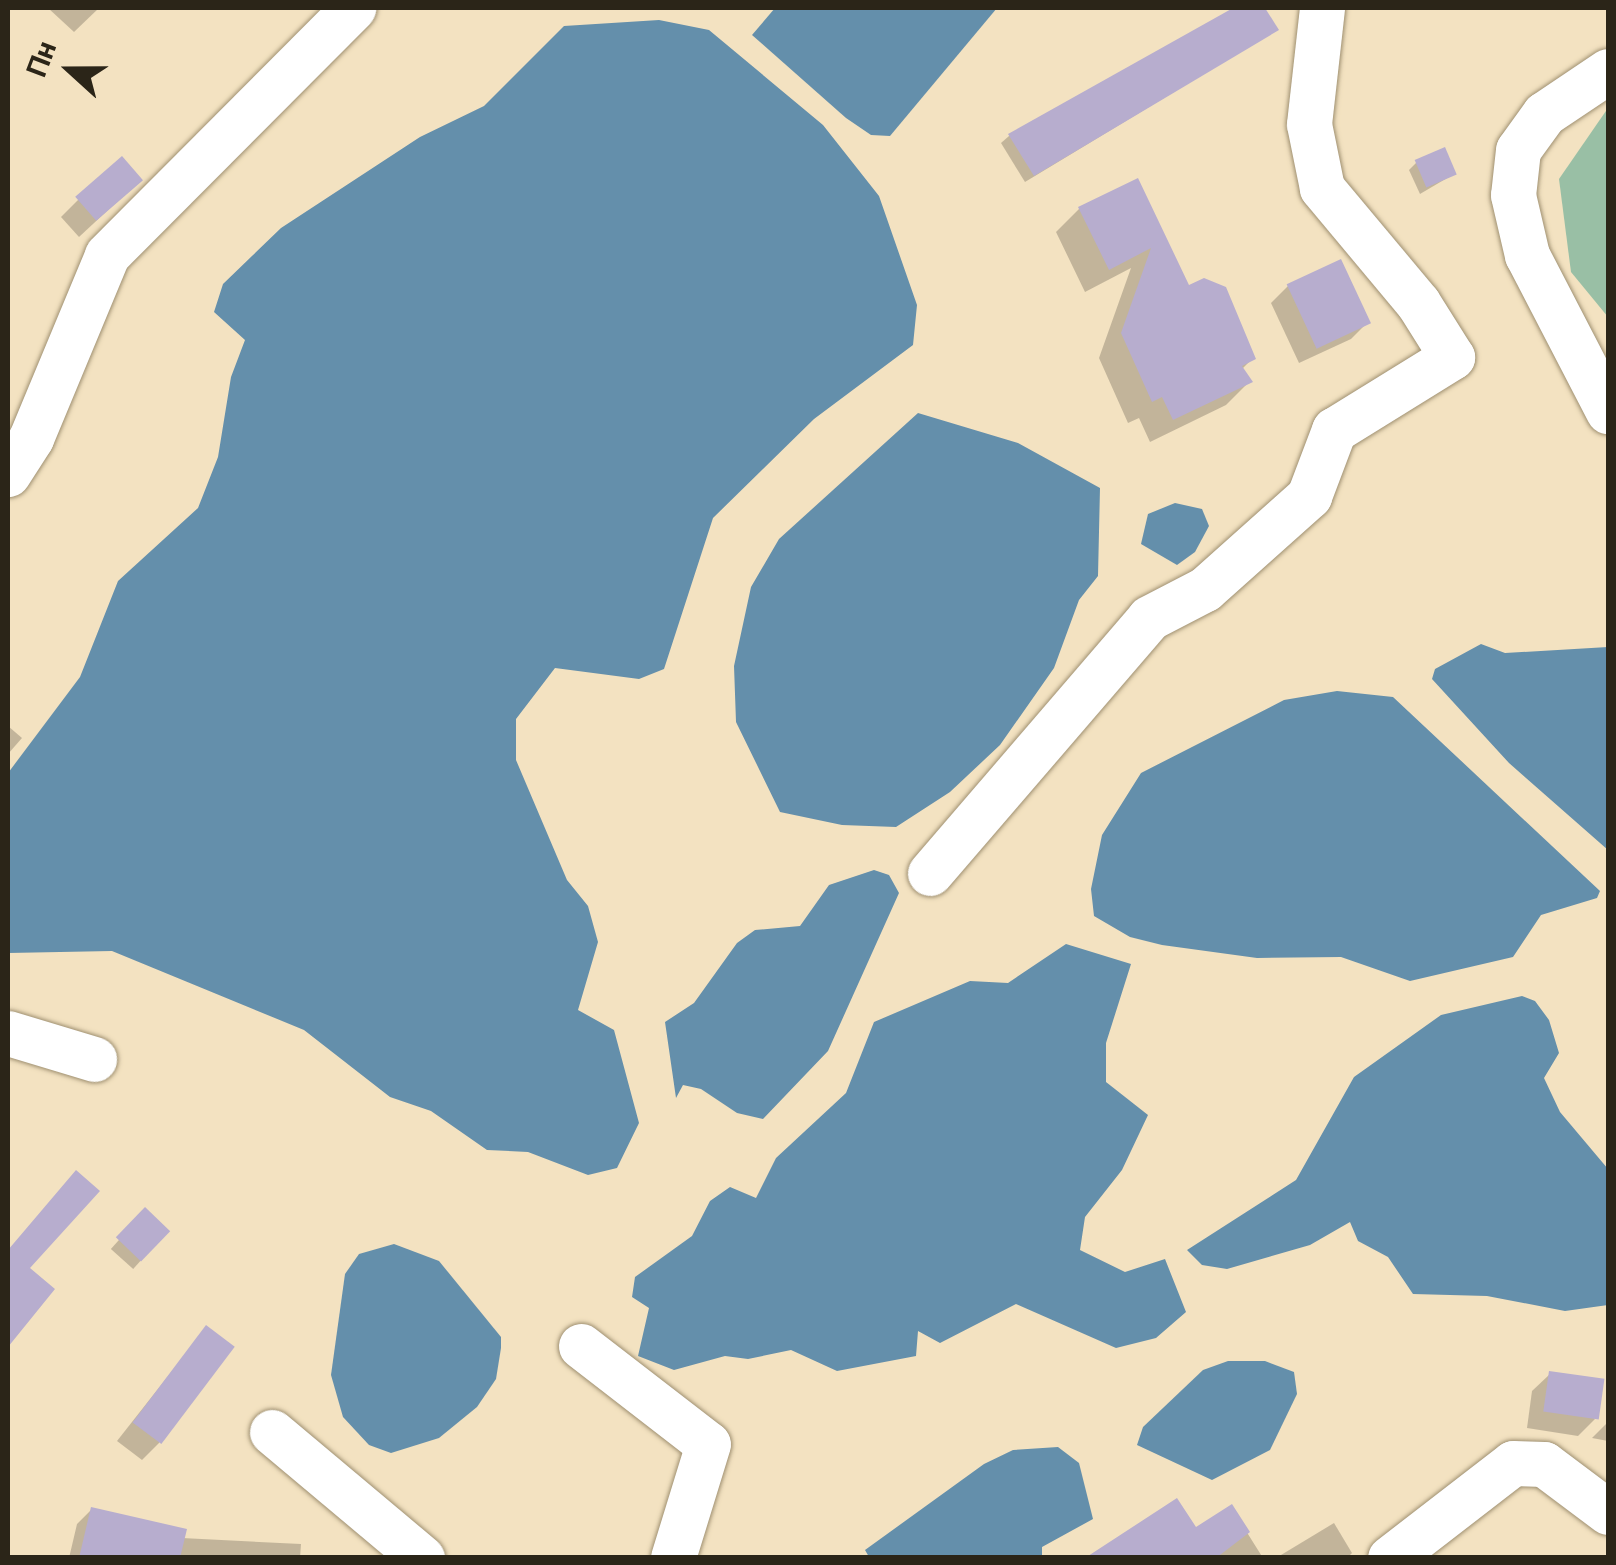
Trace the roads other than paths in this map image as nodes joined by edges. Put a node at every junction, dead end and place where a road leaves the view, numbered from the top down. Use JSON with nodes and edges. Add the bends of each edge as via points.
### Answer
{"nodes":[{"id":1,"x":353,"y":8,"type":"edge"},
{"id":2,"x":1322,"y":8,"type":"edge"},
{"id":3,"x":1608,"y":72,"type":"edge"},
{"id":4,"x":1608,"y":411,"type":"edge"},
{"id":5,"x":8,"y":474,"type":"edge"},
{"id":6,"x":930,"y":873,"type":"dead end"},
{"id":7,"x":8,"y":1033,"type":"edge"},
{"id":8,"x":94,"y":1059,"type":"dead end"},
{"id":9,"x":581,"y":1346,"type":"dead end"},
{"id":10,"x":272,"y":1432,"type":"dead end"},
{"id":11,"x":1608,"y":1512,"type":"edge"},
{"id":12,"x":422,"y":1558,"type":"edge"},
{"id":13,"x":672,"y":1558,"type":"edge"},
{"id":14,"x":1390,"y":1558,"type":"edge"}],
"edges":[{"from":1,"to":5,"type":"street","via":[[107,254],[30,438]]},
{"from":2,"to":6,"type":"street","via":[[1310,124],[1322,188],[1418,302],[1452,356],[1334,430],[1309,496],[1205,589],[1149,618]]},
{"from":3,"to":4,"type":"street","via":[[1544,114],[1518,150],[1512,195],[1526,255]]},
{"from":7,"to":8,"type":"street"},
{"from":9,"to":13,"type":"street","via":[[708,1444]]},
{"from":10,"to":12,"type":"street"},
{"from":11,"to":14,"type":"street","via":[[1544,1464],[1514,1463]]}]}
